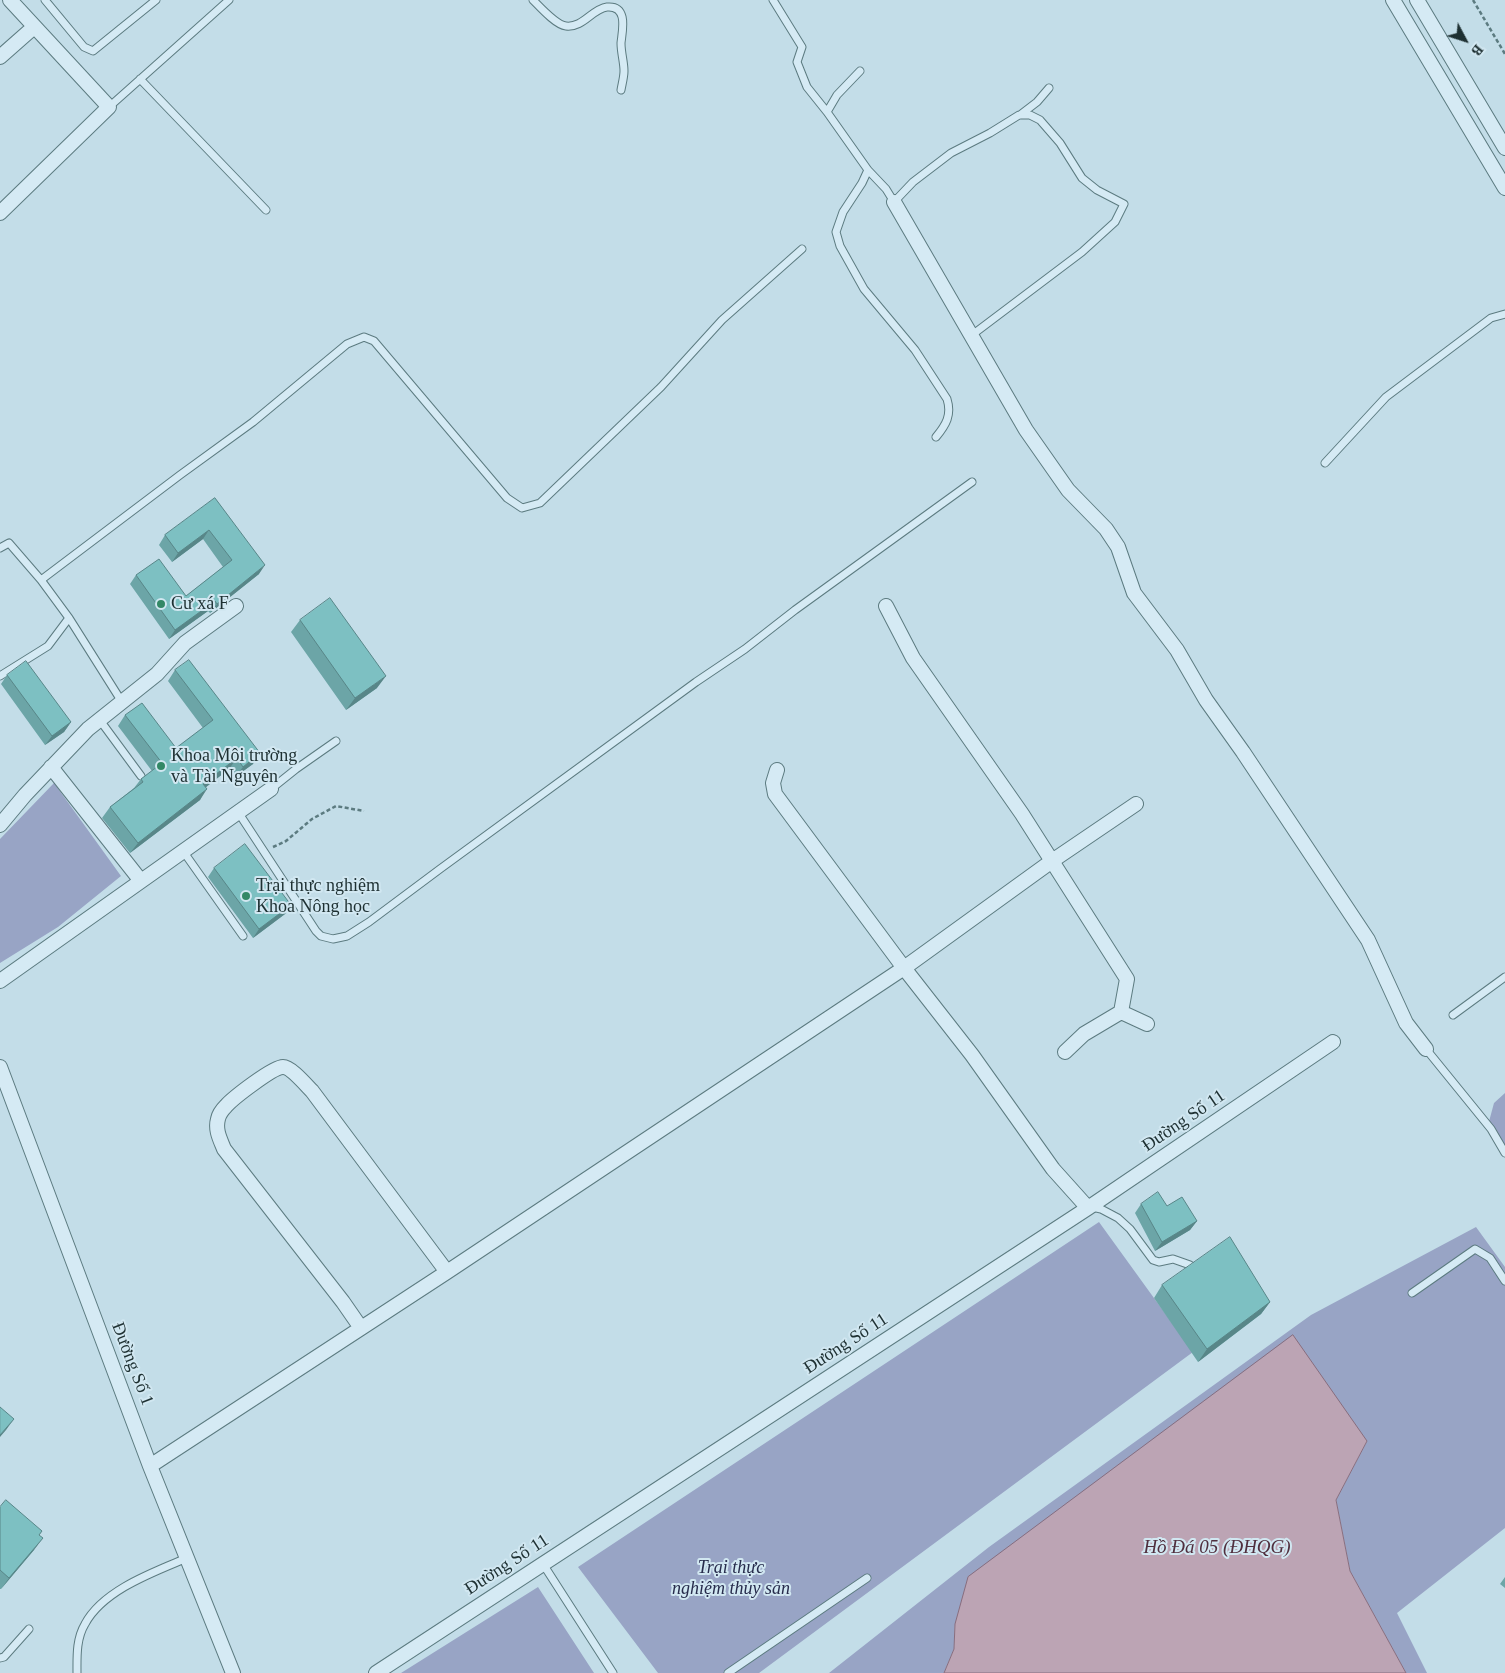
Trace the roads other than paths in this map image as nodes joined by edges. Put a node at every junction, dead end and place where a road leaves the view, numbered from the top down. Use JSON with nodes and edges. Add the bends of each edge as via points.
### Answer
{"nodes":[{"id":1,"x":10,"y":0,"type":"edge"},
{"id":2,"x":45,"y":0,"type":"edge"},
{"id":3,"x":156,"y":0,"type":"edge"},
{"id":4,"x":230,"y":0,"type":"edge"},
{"id":5,"x":533,"y":0,"type":"edge"},
{"id":6,"x":772,"y":0,"type":"edge"},
{"id":7,"x":1393,"y":0,"type":"edge"},
{"id":8,"x":1417,"y":0,"type":"edge"},
{"id":9,"x":34,"y":27,"type":"junction"},
{"id":10,"x":0,"y":57,"type":"edge"},
{"id":11,"x":860,"y":71,"type":"dead end"},
{"id":12,"x":140,"y":79,"type":"junction"},
{"id":13,"x":1049,"y":88,"type":"dead end"},
{"id":14,"x":621,"y":90,"type":"dead end"},
{"id":15,"x":109,"y":108,"type":"junction"},
{"id":16,"x":827,"y":112,"type":"junction"},
{"id":17,"x":1019,"y":115,"type":"junction"},
{"id":18,"x":1505,"y":148,"type":"edge"},
{"id":19,"x":868,"y":170,"type":"junction"},
{"id":20,"x":1505,"y":188,"type":"edge"},
{"id":21,"x":894,"y":202,"type":"junction"},
{"id":22,"x":266,"y":210,"type":"dead end"},
{"id":23,"x":0,"y":213,"type":"edge"},
{"id":24,"x":802,"y":249,"type":"dead end"},
{"id":25,"x":1505,"y":314,"type":"edge"},
{"id":26,"x":972,"y":335,"type":"junction"},
{"id":27,"x":936,"y":437,"type":"dead end"},
{"id":28,"x":1325,"y":463,"type":"dead end"},
{"id":29,"x":972,"y":482,"type":"dead end"},
{"id":30,"x":0,"y":548,"type":"edge"},
{"id":31,"x":41,"y":580,"type":"junction"},
{"id":32,"x":236,"y":606,"type":"dead end"},
{"id":33,"x":886,"y":606,"type":"dead end"},
{"id":34,"x":69,"y":618,"type":"junction"},
{"id":35,"x":0,"y":676,"type":"edge"},
{"id":36,"x":122,"y":702,"type":"junction"},
{"id":37,"x":99,"y":718,"type":"junction"},
{"id":38,"x":336,"y":741,"type":"dead end"},
{"id":39,"x":51,"y":767,"type":"junction"},
{"id":40,"x":777,"y":770,"type":"dead end"},
{"id":41,"x":141,"y":776,"type":"edge"},
{"id":42,"x":271,"y":789,"type":"joint"},
{"id":43,"x":1136,"y":804,"type":"dead end"},
{"id":44,"x":238,"y":812,"type":"junction"},
{"id":45,"x":0,"y":825,"type":"edge"},
{"id":46,"x":183,"y":851,"type":"junction"},
{"id":47,"x":1052,"y":860,"type":"junction"},
{"id":48,"x":141,"y":881,"type":"junction"},
{"id":49,"x":243,"y":936,"type":"dead end"},
{"id":50,"x":904,"y":968,"type":"junction"},
{"id":51,"x":1505,"y":977,"type":"edge"},
{"id":52,"x":0,"y":981,"type":"edge"},
{"id":53,"x":1121,"y":1012,"type":"junction"},
{"id":54,"x":1453,"y":1015,"type":"dead end"},
{"id":55,"x":1147,"y":1024,"type":"dead end"},
{"id":56,"x":1333,"y":1042,"type":"dead end"},
{"id":57,"x":1426,"y":1050,"type":"joint"},
{"id":58,"x":1065,"y":1052,"type":"dead end"},
{"id":59,"x":0,"y":1067,"type":"edge"},
{"id":60,"x":1505,"y":1153,"type":"edge"},
{"id":61,"x":1088,"y":1208,"type":"junction"},
{"id":62,"x":1190,"y":1264,"type":"edge"},
{"id":63,"x":447,"y":1272,"type":"junction"},
{"id":64,"x":1505,"y":1281,"type":"edge"},
{"id":65,"x":1412,"y":1293,"type":"dead end"},
{"id":66,"x":361,"y":1328,"type":"junction"},
{"id":67,"x":150,"y":1466,"type":"junction"},
{"id":68,"x":187,"y":1558,"type":"junction"},
{"id":69,"x":543,"y":1564,"type":"junction"},
{"id":70,"x":867,"y":1578,"type":"dead end"},
{"id":71,"x":29,"y":1629,"type":"dead end"},
{"id":72,"x":0,"y":1658,"type":"edge"},
{"id":73,"x":78,"y":1673,"type":"edge"},
{"id":74,"x":233,"y":1673,"type":"edge"},
{"id":75,"x":376,"y":1673,"type":"edge"},
{"id":76,"x":613,"y":1673,"type":"edge"},
{"id":77,"x":728,"y":1673,"type":"edge"}],
"edges":[{"from":1,"to":9,"type":"street"},
{"from":2,"to":3,"type":"lane","via":[[84,47],[93,50]]},
{"from":4,"to":12,"type":"lane"},
{"from":5,"to":14,"type":"lane","via":[[566,26],[576,25],[607,7],[620,12],[624,19]]},
{"from":6,"to":16,"type":"lane","via":[[802,47],[797,62],[807,87]]},
{"from":7,"to":20,"type":"street"},
{"from":8,"to":18,"type":"street"},
{"from":9,"to":10,"type":"street"},
{"from":9,"to":15,"type":"street"},
{"from":11,"to":16,"type":"lane","via":[[837,95]]},
{"from":12,"to":15,"type":"lane"},
{"from":12,"to":22,"type":"lane"},
{"from":13,"to":17,"type":"lane"},
{"from":15,"to":23,"type":"street"},
{"from":16,"to":19,"type":"lane"},
{"from":17,"to":21,"type":"lane","via":[[951,153],[913,182]]},
{"from":17,"to":26,"type":"lane","via":[[1030,115],[1040,120],[1082,178],[1124,204],[1114,222],[1082,252]]},
{"from":19,"to":21,"type":"lane"},
{"from":19,"to":27,"type":"lane","via":[[843,212],[836,232],[840,246],[864,289],[915,350],[947,399],[950,408],[948,419]]},
{"from":21,"to":26,"type":"street"},
{"from":24,"to":31,"type":"lane","via":[[722,320],[661,387],[540,503],[522,508],[507,498],[374,341],[364,337],[347,344],[253,422]]},
{"from":25,"to":28,"type":"lane","via":[[1491,318],[1386,397]]},
{"from":26,"to":57,"type":"street","via":[[1026,430],[1068,490],[1106,529],[1118,547],[1134,593],[1177,650],[1206,700],[1368,940],[1406,1023]]},
{"from":29,"to":44,"type":"lane","via":[[347,936],[326,939],[316,931]]},
{"from":30,"to":31,"type":"lane","via":[[9,543]]},
{"from":31,"to":34,"type":"lane"},
{"from":32,"to":36,"type":"street","via":[[185,643],[157,674]]},
{"from":33,"to":47,"type":"street","via":[[913,658]]},
{"from":34,"to":35,"type":"lane","via":[[48,646]]},
{"from":34,"to":36,"type":"lane"},
{"from":36,"to":37,"type":"street"},
{"from":37,"to":39,"type":"street"},
{"from":37,"to":41,"type":"lane"},
{"from":38,"to":42,"type":"lane"},
{"from":39,"to":45,"type":"street"},
{"from":39,"to":48,"type":"street"},
{"from":40,"to":50,"type":"street","via":[[773,783],[775,794]]},
{"from":42,"to":44,"type":"street"},
{"from":43,"to":47,"type":"street"},
{"from":44,"to":46,"type":"street"},
{"from":46,"to":48,"type":"street"},
{"from":46,"to":49,"type":"lane"},
{"from":47,"to":50,"type":"street"},
{"from":47,"to":53,"type":"street","via":[[1127,979]]},
{"from":48,"to":52,"type":"street"},
{"from":50,"to":61,"type":"street","via":[[1053,1169]]},
{"from":50,"to":63,"type":"street"},
{"from":51,"to":54,"type":"lane"},
{"from":53,"to":55,"type":"street"},
{"from":53,"to":58,"type":"street","via":[[1084,1034]]},
{"from":56,"to":61,"type":"street","name":"Đường Số 11"},
{"from":57,"to":60,"type":"lane","via":[[1491,1129]]},
{"from":59,"to":67,"type":"street","name":"Đường Số 1"},
{"from":61,"to":62,"type":"lane","via":[[1101,1209],[1118,1218],[1153,1260],[1173,1259]]},
{"from":61,"to":69,"type":"street","name":"Đường Số 11"},
{"from":63,"to":66,"type":"street"},
{"from":63,"to":66,"type":"street","via":[[312,1091],[285,1067],[266,1074],[220,1112],[218,1132],[224,1149]]},
{"from":64,"to":65,"type":"lane","via":[[1490,1258],[1476,1249]]},
{"from":66,"to":67,"type":"street"},
{"from":67,"to":68,"type":"street","name":"Đường Số 1"},
{"from":68,"to":73,"type":"lane","via":[[133,1581],[100,1605],[85,1623],[79,1638]]},
{"from":68,"to":74,"type":"street","name":"Đường Số 1"},
{"from":69,"to":75,"type":"street","name":"Đường Số 11"},
{"from":69,"to":76,"type":"lane"},
{"from":70,"to":77,"type":"lane"},
{"from":71,"to":72,"type":"lane"}]}
